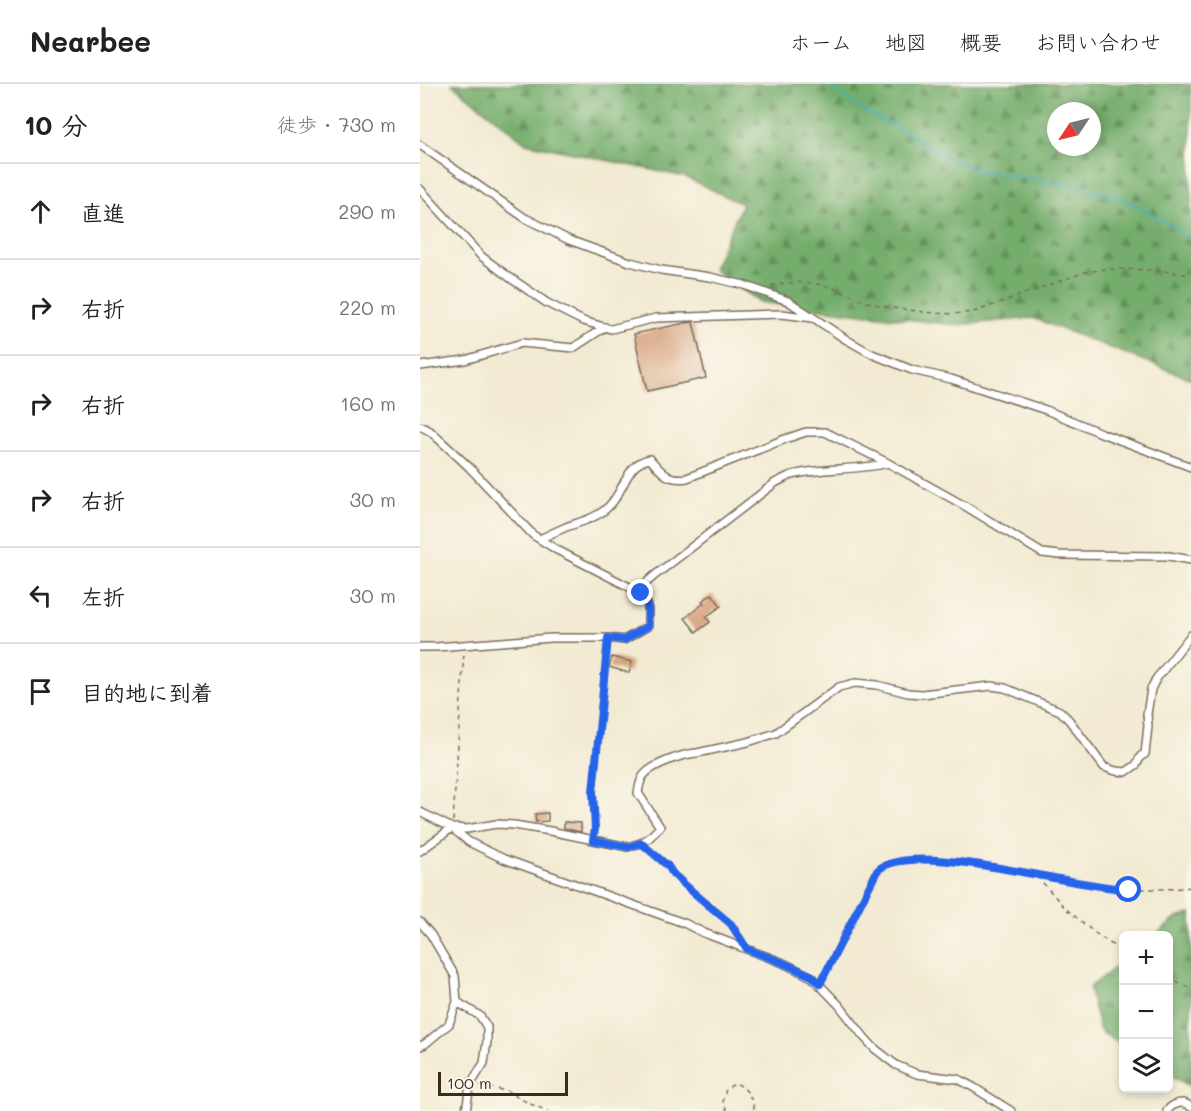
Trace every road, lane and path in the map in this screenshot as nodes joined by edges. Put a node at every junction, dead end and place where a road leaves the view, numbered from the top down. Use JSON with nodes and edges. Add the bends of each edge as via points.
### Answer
{"nodes":[{"id":1,"x":420,"y":145,"type":"edge"},
{"id":2,"x":420,"y":189,"type":"edge"},
{"id":3,"x":1191,"y":275,"type":"edge"},
{"id":4,"x":759,"y":290,"type":"junction"},
{"id":5,"x":816,"y":318,"type":"junction"},
{"id":6,"x":605,"y":327,"type":"junction"},
{"id":7,"x":420,"y":366,"type":"edge"},
{"id":8,"x":420,"y":426,"type":"edge"},
{"id":9,"x":888,"y":463,"type":"junction"},
{"id":10,"x":1191,"y":466,"type":"edge"},
{"id":11,"x":540,"y":539,"type":"junction"},
{"id":12,"x":1191,"y":560,"type":"edge"},
{"id":13,"x":638,"y":591,"type":"junction"},
{"id":14,"x":1191,"y":635,"type":"edge"},
{"id":15,"x":608,"y":638,"type":"junction"},
{"id":16,"x":464,"y":645,"type":"junction"},
{"id":17,"x":420,"y":646,"type":"edge"},
{"id":18,"x":420,"y":812,"type":"edge"},
{"id":19,"x":452,"y":828,"type":"junction"},
{"id":20,"x":593,"y":840,"type":"junction"},
{"id":21,"x":641,"y":843,"type":"junction"},
{"id":22,"x":420,"y":851,"type":"edge"},
{"id":23,"x":1036,"y":875,"type":"junction"},
{"id":24,"x":1191,"y":887,"type":"edge"},
{"id":25,"x":420,"y":922,"type":"edge"},
{"id":26,"x":747,"y":949,"type":"junction"},
{"id":27,"x":1119,"y":949,"type":"edge"},
{"id":28,"x":1173,"y":982,"type":"edge"},
{"id":29,"x":820,"y":984,"type":"junction"},
{"id":30,"x":1191,"y":988,"type":"edge"},
{"id":31,"x":457,"y":1002,"type":"junction"},
{"id":32,"x":420,"y":1046,"type":"edge"},
{"id":33,"x":470,"y":1085,"type":"junction"},
{"id":34,"x":1191,"y":1107,"type":"edge"},
{"id":35,"x":466,"y":1111,"type":"edge"},
{"id":36,"x":549,"y":1111,"type":"edge"},
{"id":37,"x":727,"y":1111,"type":"edge"},
{"id":38,"x":755,"y":1111,"type":"edge"},
{"id":39,"x":1011,"y":1111,"type":"edge"},
{"id":40,"x":1167,"y":1111,"type":"edge"}],
"edges":[{"from":1,"to":4,"type":"street","via":[[525,218],[569,240],[640,265]]},
{"from":2,"to":6,"type":"street","via":[[509,278],[547,303]]},
{"from":3,"to":4,"type":"path","via":[[1157,270],[1085,272],[962,314],[886,307],[818,284],[780,284]]},
{"from":4,"to":5,"type":"street"},
{"from":5,"to":6,"type":"street","via":[[782,314],[656,318],[611,329]]},
{"from":5,"to":10,"type":"street","via":[[872,354],[912,370],[1046,410]]},
{"from":6,"to":7,"type":"street","via":[[573,348],[522,343],[465,360]]},
{"from":8,"to":11,"type":"street","via":[[469,467]]},
{"from":9,"to":11,"type":"street","via":[[825,432],[806,432],[687,478],[668,477],[650,459],[643,460],[630,471],[608,508]]},
{"from":9,"to":12,"type":"street","via":[[1042,553]]},
{"from":9,"to":13,"type":"street","via":[[805,473],[775,483]]},
{"from":11,"to":13,"type":"street"},
{"from":13,"to":15,"type":"street","via":[[648,606],[648,626],[624,640]]},
{"from":14,"to":21,"type":"street","via":[[1151,689],[1145,754],[1126,772],[1104,767],[1060,711],[1005,688],[991,686],[922,694],[855,683],[839,687],[776,733],[659,764],[643,776],[638,793],[660,826]]},
{"from":15,"to":16,"type":"street"},
{"from":15,"to":20,"type":"path","via":[[593,792]]},
{"from":16,"to":17,"type":"street"},
{"from":16,"to":19,"type":"path"},
{"from":18,"to":19,"type":"street"},
{"from":19,"to":20,"type":"street","via":[[514,825]]},
{"from":19,"to":22,"type":"street"},
{"from":19,"to":26,"type":"street","via":[[464,839],[504,859]]},
{"from":20,"to":21,"type":"street","via":[[628,847]]},
{"from":21,"to":26,"type":"path","via":[[731,924]]},
{"from":23,"to":24,"type":"path","via":[[1129,890]]},
{"from":23,"to":27,"type":"path","via":[[1065,908]]},
{"from":23,"to":29,"type":"path","via":[[925,860],[882,867]]},
{"from":25,"to":31,"type":"street","via":[[455,976]]},
{"from":26,"to":29,"type":"street","via":[[812,976]]},
{"from":28,"to":30,"type":"path"},
{"from":29,"to":39,"type":"street","via":[[874,1048],[896,1065],[917,1074],[958,1079]]},
{"from":31,"to":32,"type":"street","via":[[449,1024]]},
{"from":31,"to":33,"type":"street","via":[[480,1016],[487,1027],[484,1063]]},
{"from":33,"to":35,"type":"street"},
{"from":33,"to":36,"type":"path","via":[[507,1091]]},
{"from":34,"to":40,"type":"street","via":[[1176,1103]]},
{"from":37,"to":38,"type":"path","via":[[723,1101],[726,1089],[736,1083],[745,1088]]}]}
